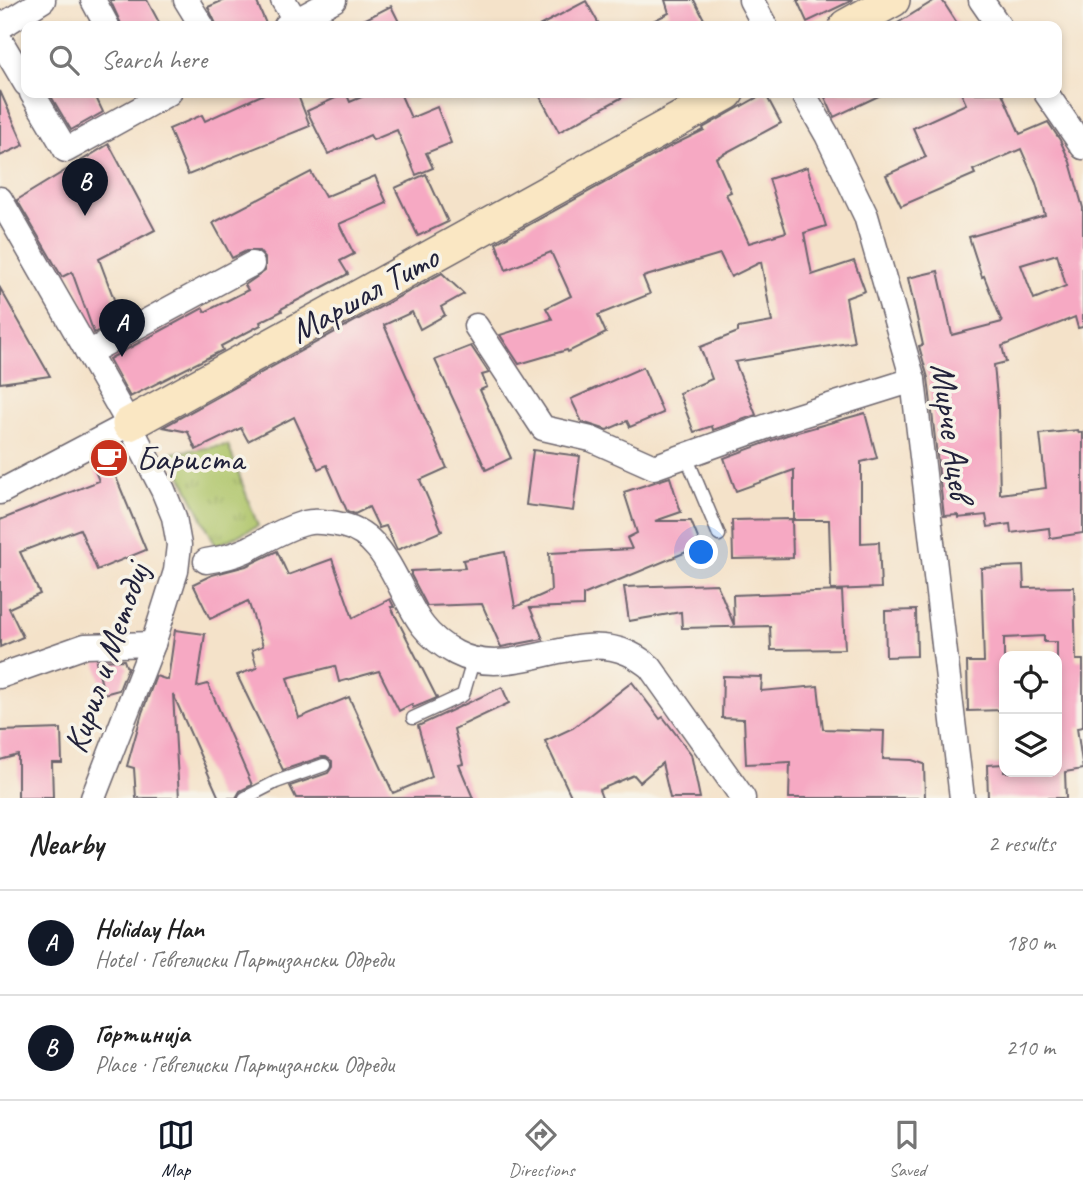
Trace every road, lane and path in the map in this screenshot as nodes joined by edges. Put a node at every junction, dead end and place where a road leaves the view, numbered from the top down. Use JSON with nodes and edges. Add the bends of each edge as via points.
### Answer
{"nodes":[{"id":1,"x":43,"y":0,"type":"edge"},
{"id":2,"x":93,"y":0,"type":"edge"},
{"id":3,"x":186,"y":0,"type":"edge"},
{"id":4,"x":334,"y":0,"type":"edge"},
{"id":5,"x":751,"y":0,"type":"edge"},
{"id":6,"x":893,"y":0,"type":"edge"},
{"id":7,"x":981,"y":0,"type":"edge"},
{"id":8,"x":289,"y":16,"type":"edge"},
{"id":9,"x":104,"y":21,"type":"edge"},
{"id":10,"x":199,"y":21,"type":"edge"},
{"id":11,"x":762,"y":21,"type":"edge"},
{"id":12,"x":855,"y":21,"type":"edge"},
{"id":13,"x":996,"y":21,"type":"edge"},
{"id":14,"x":0,"y":27,"type":"edge"},
{"id":15,"x":0,"y":40,"type":"edge"},
{"id":16,"x":21,"y":76,"type":"edge"},
{"id":17,"x":35,"y":98,"type":"edge"},
{"id":18,"x":152,"y":98,"type":"edge"},
{"id":19,"x":718,"y":98,"type":"edge"},
{"id":20,"x":806,"y":98,"type":"edge"},
{"id":21,"x":1049,"y":98,"type":"edge"},
{"id":22,"x":1083,"y":147,"type":"edge"},
{"id":23,"x":0,"y":199,"type":"edge"},
{"id":24,"x":252,"y":264,"type":"dead end"},
{"id":25,"x":476,"y":326,"type":"dead end"},
{"id":26,"x":88,"y":353,"type":"junction"},
{"id":27,"x":913,"y":380,"type":"junction"},
{"id":28,"x":129,"y":424,"type":"junction"},
{"id":29,"x":686,"y":456,"type":"junction"},
{"id":30,"x":0,"y":492,"type":"edge"},
{"id":31,"x":719,"y":535,"type":"dead end"},
{"id":32,"x":179,"y":545,"type":"junction"},
{"id":33,"x":206,"y":561,"type":"junction"},
{"id":34,"x":176,"y":571,"type":"junction"},
{"id":35,"x":153,"y":644,"type":"junction"},
{"id":36,"x":473,"y":661,"type":"junction"},
{"id":37,"x":0,"y":676,"type":"edge"},
{"id":38,"x":413,"y":718,"type":"dead end"},
{"id":39,"x":324,"y":765,"type":"dead end"},
{"id":40,"x":93,"y":798,"type":"edge"},
{"id":41,"x":245,"y":798,"type":"edge"},
{"id":42,"x":743,"y":798,"type":"edge"},
{"id":43,"x":962,"y":798,"type":"edge"}],
"edges":[{"from":1,"to":14,"type":"street"},
{"from":2,"to":9,"type":"street"},
{"from":3,"to":10,"type":"street"},
{"from":4,"to":8,"type":"street"},
{"from":5,"to":11,"type":"street"},
{"from":6,"to":12,"type":"street"},
{"from":7,"to":13,"type":"street"},
{"from":15,"to":16,"type":"street"},
{"from":17,"to":18,"type":"street","via":[[66,150]]},
{"from":19,"to":28,"type":"street","name":"Маршал Тито"},
{"from":20,"to":27,"type":"street","name":"Мирче Ацев","via":[[866,216]]},
{"from":21,"to":22,"type":"street"},
{"from":23,"to":26,"type":"street","name":"Кирил и Методиј"},
{"from":24,"to":26,"type":"street"},
{"from":25,"to":29,"type":"street","via":[[543,428],[591,439],[654,467]]},
{"from":26,"to":28,"type":"street","name":"Кирил и Методиј"},
{"from":27,"to":29,"type":"street"},
{"from":27,"to":43,"type":"street","name":"Мирче Ацев"},
{"from":28,"to":30,"type":"street","name":"Маршал Тито"},
{"from":28,"to":32,"type":"street","name":"Кирил и Методиј","via":[[167,499]]},
{"from":29,"to":31,"type":"lane"},
{"from":32,"to":33,"type":"street","via":[[198,545]]},
{"from":32,"to":34,"type":"street","name":"Кирил и Методиј"},
{"from":33,"to":34,"type":"street","via":[[203,569],[190,577]]},
{"from":33,"to":36,"type":"street","via":[[244,551],[306,523],[346,526],[370,541],[438,642]]},
{"from":34,"to":35,"type":"street","name":"Кирил и Методиј"},
{"from":35,"to":37,"type":"street","via":[[85,646]]},
{"from":35,"to":40,"type":"street","name":"Кирил и Методиј"},
{"from":36,"to":38,"type":"lane","via":[[463,695]]},
{"from":36,"to":42,"type":"street","via":[[514,660],[584,647],[628,653],[650,667]]},
{"from":39,"to":41,"type":"lane"}]}
